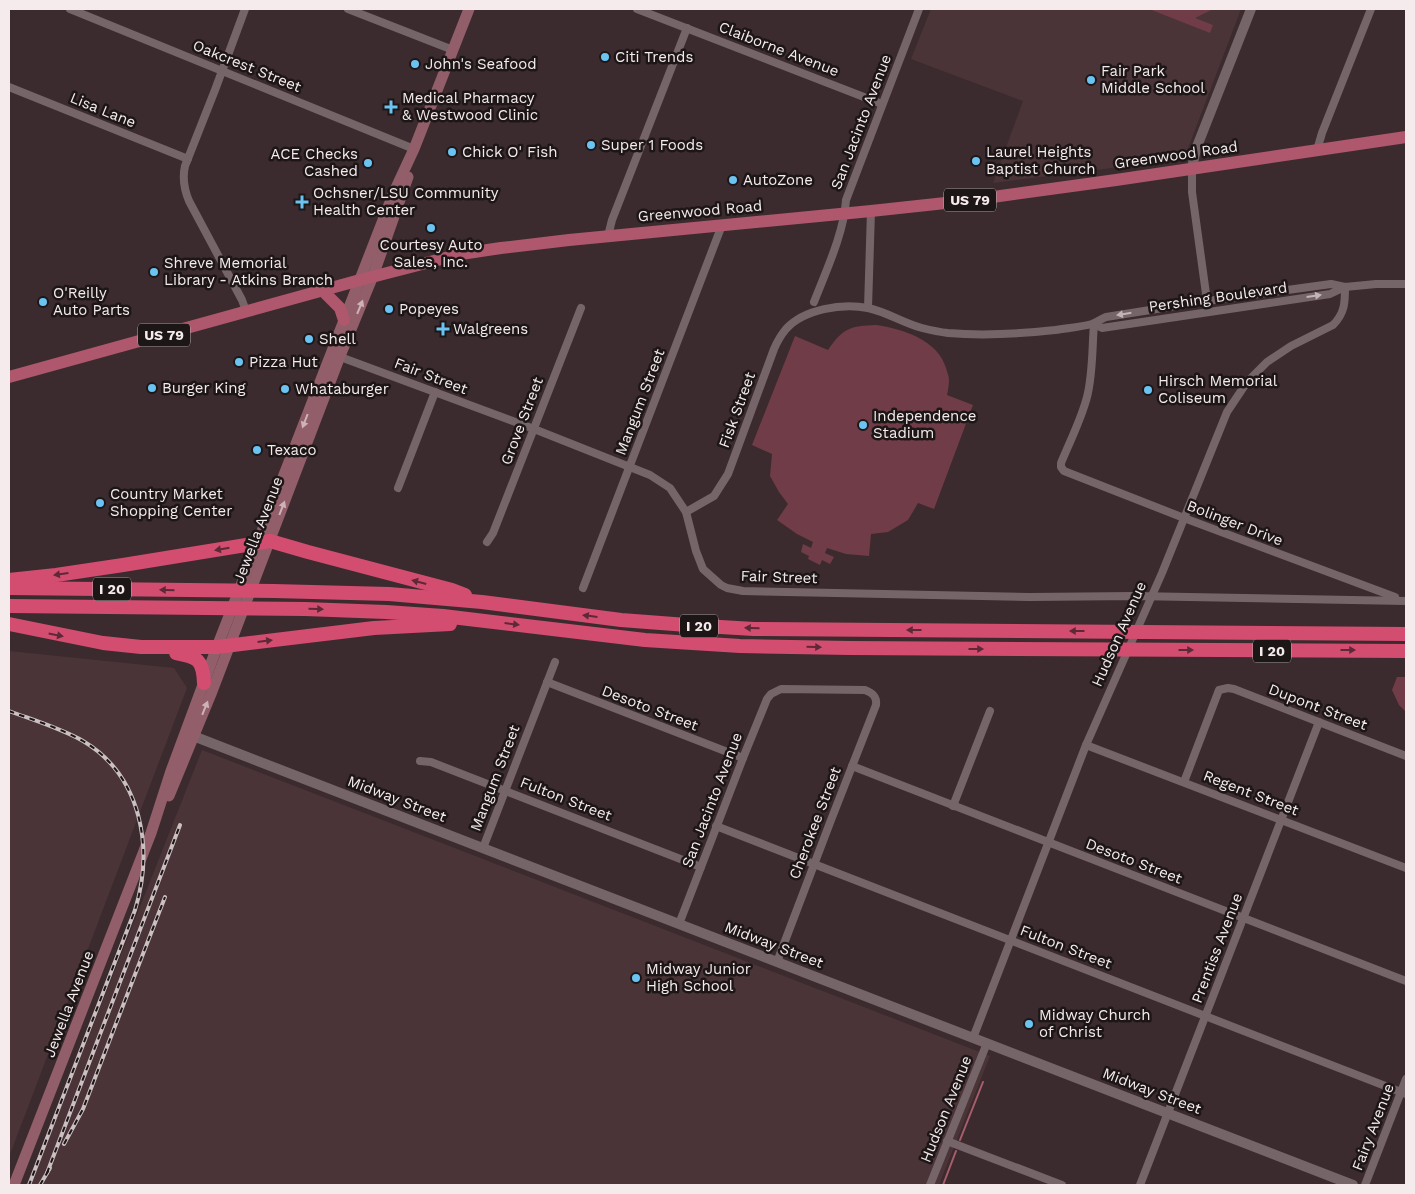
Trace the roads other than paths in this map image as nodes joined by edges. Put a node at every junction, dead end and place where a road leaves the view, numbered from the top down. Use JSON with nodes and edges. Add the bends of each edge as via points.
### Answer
{"nodes":[{"id":1,"x":70,"y":9,"type":"edge"},
{"id":2,"x":245,"y":9,"type":"edge"},
{"id":3,"x":348,"y":9,"type":"edge"},
{"id":4,"x":469,"y":9,"type":"edge"},
{"id":5,"x":637,"y":9,"type":"edge"},
{"id":6,"x":919,"y":9,"type":"edge"},
{"id":7,"x":1251,"y":9,"type":"edge"},
{"id":8,"x":1371,"y":9,"type":"edge"},
{"id":9,"x":687,"y":28,"type":"junction"},
{"id":10,"x":453,"y":50,"type":"junction"},
{"id":11,"x":221,"y":71,"type":"junction"},
{"id":12,"x":9,"y":87,"type":"edge"},
{"id":13,"x":882,"y":104,"type":"junction"},
{"id":14,"x":1406,"y":137,"type":"edge"},
{"id":15,"x":414,"y":148,"type":"junction"},
{"id":16,"x":1317,"y":150,"type":"junction"},
{"id":17,"x":188,"y":159,"type":"junction"},
{"id":18,"x":1192,"y":168,"type":"junction"},
{"id":19,"x":871,"y":211,"type":"junction"},
{"id":20,"x":845,"y":213,"type":"junction"},
{"id":21,"x":722,"y":225,"type":"junction"},
{"id":22,"x":608,"y":236,"type":"junction"},
{"id":23,"x":373,"y":276,"type":"junction"},
{"id":24,"x":360,"y":280,"type":"junction"},
{"id":25,"x":1406,"y":284,"type":"edge"},
{"id":26,"x":1345,"y":287,"type":"junction"},
{"id":27,"x":322,"y":290,"type":"junction"},
{"id":28,"x":1207,"y":301,"type":"junction"},
{"id":29,"x":814,"y":302,"type":"dead end"},
{"id":30,"x":581,"y":308,"type":"dead end"},
{"id":31,"x":868,"y":308,"type":"junction"},
{"id":32,"x":246,"y":311,"type":"junction"},
{"id":33,"x":810,"y":314,"type":"joint"},
{"id":34,"x":344,"y":320,"type":"junction"},
{"id":35,"x":1094,"y":324,"type":"junction"},
{"id":36,"x":336,"y":355,"type":"junction"},
{"id":37,"x":9,"y":377,"type":"edge"},
{"id":38,"x":435,"y":392,"type":"junction"},
{"id":39,"x":534,"y":429,"type":"junction"},
{"id":40,"x":630,"y":467,"type":"junction"},
{"id":41,"x":398,"y":488,"type":"dead end"},
{"id":42,"x":686,"y":512,"type":"junction"},
{"id":43,"x":1184,"y":518,"type":"junction"},
{"id":44,"x":264,"y":542,"type":"junction"},
{"id":45,"x":487,"y":542,"type":"dead end"},
{"id":46,"x":9,"y":580,"type":"edge"},
{"id":47,"x":9,"y":588,"type":"edge"},
{"id":48,"x":583,"y":588,"type":"dead end"},
{"id":49,"x":1165,"y":597,"type":"joint"},
{"id":50,"x":1404,"y":600,"type":"edge"},
{"id":51,"x":482,"y":602,"type":"junction"},
{"id":52,"x":9,"y":606,"type":"edge"},
{"id":53,"x":488,"y":621,"type":"junction"},
{"id":54,"x":9,"y":624,"type":"edge"},
{"id":55,"x":1406,"y":634,"type":"edge"},
{"id":56,"x":223,"y":646,"type":"junction"},
{"id":57,"x":141,"y":648,"type":"junction"},
{"id":58,"x":1406,"y":651,"type":"edge"},
{"id":59,"x":555,"y":662,"type":"dead end"},
{"id":60,"x":547,"y":682,"type":"junction"},
{"id":61,"x":204,"y":683,"type":"junction"},
{"id":62,"x":874,"y":694,"type":"joint"},
{"id":63,"x":990,"y":710,"type":"dead end"},
{"id":64,"x":1319,"y":722,"type":"junction"},
{"id":65,"x":189,"y":735,"type":"junction"},
{"id":66,"x":1086,"y":745,"type":"junction"},
{"id":67,"x":1406,"y":756,"type":"edge"},
{"id":68,"x":743,"y":758,"type":"junction"},
{"id":69,"x":420,"y":761,"type":"dead end"},
{"id":70,"x":852,"y":766,"type":"junction"},
{"id":71,"x":1184,"y":782,"type":"junction"},
{"id":72,"x":505,"y":790,"type":"junction"},
{"id":73,"x":953,"y":806,"type":"junction"},
{"id":74,"x":1281,"y":820,"type":"junction"},
{"id":75,"x":716,"y":826,"type":"junction"},
{"id":76,"x":1048,"y":842,"type":"junction"},
{"id":77,"x":483,"y":848,"type":"junction"},
{"id":78,"x":814,"y":864,"type":"junction"},
{"id":79,"x":701,"y":867,"type":"junction"},
{"id":80,"x":1406,"y":868,"type":"edge"},
{"id":81,"x":1243,"y":918,"type":"junction"},
{"id":82,"x":679,"y":924,"type":"junction"},
{"id":83,"x":1010,"y":940,"type":"junction"},
{"id":84,"x":777,"y":962,"type":"junction"},
{"id":85,"x":1406,"y":981,"type":"edge"},
{"id":86,"x":1205,"y":1015,"type":"junction"},
{"id":87,"x":973,"y":1038,"type":"junction"},
{"id":88,"x":987,"y":1043,"type":"junction"},
{"id":89,"x":1406,"y":1079,"type":"edge"},
{"id":90,"x":1404,"y":1093,"type":"edge"},
{"id":91,"x":1168,"y":1114,"type":"junction"},
{"id":92,"x":947,"y":1141,"type":"junction"},
{"id":93,"x":14,"y":1185,"type":"edge"},
{"id":94,"x":930,"y":1185,"type":"edge"},
{"id":95,"x":1062,"y":1185,"type":"edge"},
{"id":96,"x":1140,"y":1185,"type":"edge"},
{"id":97,"x":1353,"y":1185,"type":"edge"},
{"id":98,"x":1365,"y":1185,"type":"edge"}],
"edges":[{"from":1,"to":11,"type":"street","name":"Oakcrest Street"},
{"from":2,"to":11,"type":"street"},
{"from":3,"to":10,"type":"street"},
{"from":4,"to":10,"type":"main road","name":"Jewella Avenue"},
{"from":5,"to":9,"type":"street","name":"Claiborne Avenue"},
{"from":6,"to":13,"type":"street","name":"San Jacinto Avenue"},
{"from":7,"to":18,"type":"street","via":[[1196,149]]},
{"from":8,"to":16,"type":"street"},
{"from":9,"to":13,"type":"street","name":"Claiborne Avenue"},
{"from":9,"to":22,"type":"street"},
{"from":10,"to":15,"type":"main road","name":"Jewella Avenue"},
{"from":11,"to":15,"type":"street","name":"Oakcrest Street"},
{"from":11,"to":17,"type":"street"},
{"from":12,"to":17,"type":"street","name":"Lisa Lane"},
{"from":13,"to":20,"type":"street","name":"San Jacinto Avenue","via":[[846,200]]},
{"from":14,"to":16,"type":"main road","name":"Greenwood Road","number":"US 79"},
{"from":15,"to":23,"type":"main road","name":"Jewella Avenue","via":[[408,176]]},
{"from":15,"to":24,"type":"main road","name":"Jewella Avenue"},
{"from":16,"to":18,"type":"main road","name":"Greenwood Road","number":"US 79"},
{"from":17,"to":32,"type":"street","via":[[183,175],[185,192]]},
{"from":18,"to":19,"type":"main road","name":"Greenwood Road","number":"US 79","via":[[1003,196]]},
{"from":18,"to":28,"type":"street","via":[[1192,192]]},
{"from":19,"to":20,"type":"main road","name":"Greenwood Road","number":"US 79"},
{"from":19,"to":31,"type":"street"},
{"from":20,"to":21,"type":"main road","name":"Greenwood Road","number":"US 79"},
{"from":20,"to":29,"type":"street","name":"San Jacinto Avenue"},
{"from":21,"to":22,"type":"main road","name":"Greenwood Road","number":"US 79"},
{"from":21,"to":40,"type":"street","name":"Mangum Street"},
{"from":22,"to":23,"type":"main road","name":"Greenwood Road","number":"US 79","via":[[461,254]]},
{"from":23,"to":24,"type":"main road","name":"Greenwood Road","number":"US 79"},
{"from":36,"to":23,"type":"main road","name":"Jewella Avenue","one_way":true},
{"from":24,"to":27,"type":"main road","name":"Greenwood Road","number":"US 79"},
{"from":24,"to":34,"type":"main road","name":"Jewella Avenue"},
{"from":25,"to":26,"type":"street","name":"Pershing Boulevard"},
{"from":26,"to":28,"type":"street","name":"Pershing Boulevard","via":[[1331,284]]},
{"from":35,"to":26,"type":"street","name":"Pershing Boulevard","one_way":true,"via":[[1102,328],[1330,294]]},
{"from":26,"to":43,"type":"street","name":"Hudson Avenue","via":[[1344,306],[1333,325],[1276,355],[1240,390],[1227,412]]},
{"from":27,"to":32,"type":"main road","name":"Greenwood Road","number":"US 79"},
{"from":27,"to":34,"type":"main road","via":[[340,308]]},
{"from":28,"to":35,"type":"street","name":"Pershing Boulevard","one_way":true,"via":[[1106,317]]},
{"from":30,"to":39,"type":"street","name":"Grove Street"},
{"from":31,"to":33,"type":"street","name":"Pershing Boulevard","via":[[841,307]]},
{"from":31,"to":35,"type":"street","name":"Pershing Boulevard","via":[[921,328],[949,333],[1012,334]]},
{"from":32,"to":37,"type":"main road","name":"Greenwood Road","number":"US 79"},
{"from":33,"to":42,"type":"street","name":"Fisk Street","via":[[787,328],[774,349],[728,474],[714,496]]},
{"from":34,"to":36,"type":"main road","name":"Jewella Avenue"},
{"from":35,"to":43,"type":"street","name":"Bolinger Drive","via":[[1088,396],[1061,467],[1064,471]]},
{"from":36,"to":38,"type":"street","name":"Fair Street"},
{"from":36,"to":44,"type":"main road","name":"Jewella Avenue"},
{"from":38,"to":39,"type":"street","name":"Fair Street"},
{"from":38,"to":41,"type":"street"},
{"from":39,"to":40,"type":"street","name":"Fair Street"},
{"from":39,"to":45,"type":"street","name":"Grove Street"},
{"from":40,"to":42,"type":"street","name":"Fair Street","via":[[670,488]]},
{"from":40,"to":48,"type":"street","name":"Mangum Street"},
{"from":42,"to":49,"type":"street","name":"Fair Street","via":[[703,568],[721,585],[743,591]]},
{"from":43,"to":50,"type":"street","name":"Bolinger Drive"},
{"from":43,"to":66,"type":"street","name":"Hudson Avenue"},
{"from":44,"to":46,"type":"highway","one_way":true},
{"from":51,"to":44,"type":"highway","one_way":true,"via":[[452,590]]},
{"from":44,"to":56,"type":"main road","name":"Jewella Avenue"},
{"from":51,"to":47,"type":"highway","number":"I 20","one_way":true,"via":[[389,594]]},
{"from":49,"to":50,"type":"street","name":"Bolinger Drive"},
{"from":55,"to":51,"type":"highway","number":"I 20","one_way":true,"via":[[744,628],[621,620]]},
{"from":52,"to":53,"type":"highway","number":"I 20","one_way":true,"via":[[267,608],[386,612]]},
{"from":56,"to":53,"type":"highway","one_way":true,"via":[[374,628]]},
{"from":53,"to":58,"type":"highway","number":"I 20","one_way":true,"via":[[645,640],[740,646]]},
{"from":54,"to":57,"type":"highway","one_way":true},
{"from":56,"to":57,"type":"highway"},
{"from":56,"to":61,"type":"main road","name":"Jewella Avenue"},
{"from":65,"to":56,"type":"main road","name":"Jewella Avenue","one_way":true},
{"from":57,"to":61,"type":"highway","via":[[196,657],[203,668]]},
{"from":59,"to":60,"type":"street","name":"Mangum Street"},
{"from":60,"to":68,"type":"street","name":"Desoto Street"},
{"from":60,"to":72,"type":"street","name":"Mangum Street"},
{"from":61,"to":65,"type":"main road","name":"Jewella Avenue"},
{"from":62,"to":68,"type":"street","name":"San Jacinto Avenue","via":[[865,690],[781,689],[767,699]]},
{"from":62,"to":70,"type":"street","name":"Cherokee Street","via":[[876,706]]},
{"from":63,"to":73,"type":"street"},
{"from":64,"to":67,"type":"street","name":"Dupont Street"},
{"from":64,"to":71,"type":"street","name":"Dupont Street","via":[[1234,689],[1219,690]]},
{"from":64,"to":74,"type":"street","name":"Prentiss Avenue"},
{"from":65,"to":77,"type":"street","name":"Midway Street"},
{"from":65,"to":93,"type":"main road","name":"Jewella Avenue","via":[[171,770],[151,833]]},
{"from":66,"to":71,"type":"street","name":"Regent Street"},
{"from":66,"to":76,"type":"street","name":"Hudson Avenue"},
{"from":68,"to":75,"type":"street","name":"San Jacinto Avenue"},
{"from":69,"to":72,"type":"street","name":"Fulton Street","via":[[431,762]]},
{"from":70,"to":73,"type":"street","name":"Desoto Street"},
{"from":70,"to":78,"type":"street","name":"Cherokee Street"},
{"from":71,"to":74,"type":"street","name":"Regent Street"},
{"from":72,"to":77,"type":"street","name":"Mangum Street"},
{"from":72,"to":79,"type":"street","name":"Fulton Street"},
{"from":73,"to":76,"type":"street","name":"Desoto Street"},
{"from":74,"to":80,"type":"street","name":"Regent Street"},
{"from":74,"to":81,"type":"street","name":"Prentiss Avenue"},
{"from":75,"to":78,"type":"street","name":"Fulton Street"},
{"from":75,"to":79,"type":"street","name":"San Jacinto Avenue"},
{"from":76,"to":81,"type":"street","name":"Desoto Street"},
{"from":76,"to":83,"type":"street","name":"Hudson Avenue"},
{"from":77,"to":82,"type":"street","name":"Midway Street"},
{"from":78,"to":83,"type":"street","name":"Fulton Street"},
{"from":78,"to":84,"type":"street","name":"Cherokee Street"},
{"from":79,"to":82,"type":"street","name":"San Jacinto Avenue"},
{"from":81,"to":85,"type":"street","name":"Desoto Street"},
{"from":81,"to":86,"type":"street","name":"Prentiss Avenue"},
{"from":82,"to":84,"type":"street","name":"Midway Street"},
{"from":83,"to":86,"type":"street","name":"Fulton Street"},
{"from":83,"to":87,"type":"street","name":"Hudson Avenue"},
{"from":84,"to":87,"type":"street","name":"Midway Street"},
{"from":86,"to":90,"type":"street","name":"Fulton Street"},
{"from":86,"to":91,"type":"street","name":"Prentiss Avenue"},
{"from":87,"to":88,"type":"street","name":"Midway Street"},
{"from":88,"to":91,"type":"street","name":"Midway Street"},
{"from":88,"to":92,"type":"street","name":"Hudson Avenue"},
{"from":89,"to":90,"type":"street","name":"Fairy Avenue"},
{"from":90,"to":98,"type":"street","name":"Fairy Avenue"},
{"from":91,"to":96,"type":"street","name":"Prentiss Avenue"},
{"from":91,"to":97,"type":"street","name":"Midway Street"},
{"from":92,"to":94,"type":"street","name":"Hudson Avenue"},
{"from":92,"to":95,"type":"street"}]}
